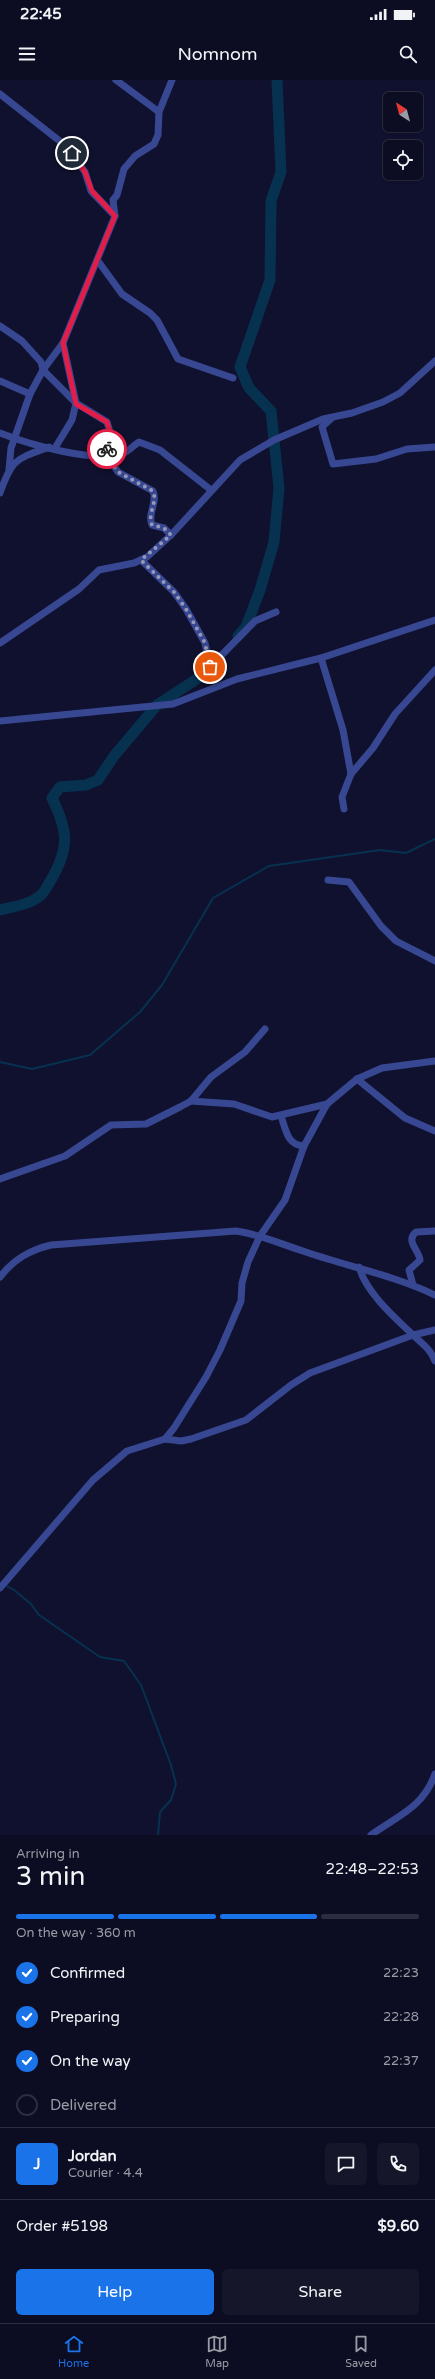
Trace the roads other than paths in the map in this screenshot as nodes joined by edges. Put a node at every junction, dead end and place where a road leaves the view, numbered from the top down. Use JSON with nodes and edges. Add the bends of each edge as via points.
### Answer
{"nodes":[{"id":1,"x":116,"y":80,"type":"edge"},
{"id":2,"x":172,"y":80,"type":"edge"},
{"id":3,"x":0,"y":94,"type":"edge"},
{"id":4,"x":159,"y":112,"type":"junction"},
{"id":5,"x":115,"y":216,"type":"junction"},
{"id":6,"x":98,"y":261,"type":"junction"},
{"id":7,"x":0,"y":326,"type":"edge"},
{"id":8,"x":63,"y":343,"type":"junction"},
{"id":9,"x":435,"y":361,"type":"edge"},
{"id":10,"x":42,"y":370,"type":"junction"},
{"id":11,"x":233,"y":378,"type":"dead end"},
{"id":12,"x":0,"y":381,"type":"edge"},
{"id":13,"x":30,"y":394,"type":"junction"},
{"id":14,"x":76,"y":404,"type":"junction"},
{"id":15,"x":336,"y":415,"type":"junction"},
{"id":16,"x":0,"y":433,"type":"edge"},
{"id":17,"x":13,"y":438,"type":"junction"},
{"id":18,"x":52,"y":447,"type":"junction"},
{"id":19,"x":435,"y":447,"type":"edge"},
{"id":20,"x":106,"y":456,"type":"junction"},
{"id":21,"x":9,"y":469,"type":"junction"},
{"id":22,"x":211,"y":490,"type":"junction"},
{"id":23,"x":0,"y":493,"type":"edge"},
{"id":24,"x":171,"y":535,"type":"junction"},
{"id":25,"x":141,"y":560,"type":"junction"},
{"id":26,"x":276,"y":612,"type":"dead end"},
{"id":27,"x":435,"y":620,"type":"edge"},
{"id":28,"x":0,"y":644,"type":"edge"},
{"id":29,"x":321,"y":658,"type":"junction"},
{"id":30,"x":435,"y":670,"type":"edge"},
{"id":31,"x":0,"y":721,"type":"edge"},
{"id":32,"x":351,"y":774,"type":"junction"},
{"id":33,"x":344,"y":809,"type":"dead end"},
{"id":34,"x":328,"y":880,"type":"dead end"},
{"id":35,"x":435,"y":961,"type":"edge"},
{"id":36,"x":265,"y":1029,"type":"dead end"},
{"id":37,"x":435,"y":1061,"type":"edge"},
{"id":38,"x":356,"y":1079,"type":"junction"},
{"id":39,"x":191,"y":1101,"type":"junction"},
{"id":40,"x":327,"y":1104,"type":"junction"},
{"id":41,"x":281,"y":1116,"type":"junction"},
{"id":42,"x":435,"y":1131,"type":"edge"},
{"id":43,"x":304,"y":1146,"type":"junction"},
{"id":44,"x":0,"y":1179,"type":"edge"},
{"id":45,"x":435,"y":1231,"type":"edge"},
{"id":46,"x":260,"y":1236,"type":"junction"},
{"id":47,"x":359,"y":1267,"type":"junction"},
{"id":48,"x":0,"y":1277,"type":"edge"},
{"id":49,"x":413,"y":1285,"type":"junction"},
{"id":50,"x":435,"y":1295,"type":"edge"},
{"id":51,"x":435,"y":1330,"type":"edge"},
{"id":52,"x":413,"y":1335,"type":"junction"},
{"id":53,"x":435,"y":1361,"type":"edge"},
{"id":54,"x":165,"y":1439,"type":"junction"},
{"id":55,"x":0,"y":1588,"type":"edge"},
{"id":56,"x":435,"y":1774,"type":"edge"},
{"id":57,"x":371,"y":1835,"type":"edge"}],
"edges":[{"from":1,"to":4,"type":"street"},
{"from":2,"to":4,"type":"street"},
{"from":3,"to":5,"type":"street","via":[[66,146],[85,172],[92,191]]},
{"from":4,"to":5,"type":"street","via":[[158,135],[154,144],[134,156],[124,169],[117,195],[113,200]]},
{"from":5,"to":6,"type":"street"},
{"from":6,"to":8,"type":"street"},
{"from":6,"to":11,"type":"street","via":[[122,294],[157,320],[178,359]]},
{"from":7,"to":10,"type":"street","via":[[22,341],[41,362]]},
{"from":8,"to":10,"type":"street"},
{"from":8,"to":14,"type":"street"},
{"from":9,"to":15,"type":"street","via":[[400,393],[366,409]]},
{"from":10,"to":13,"type":"street"},
{"from":10,"to":14,"type":"street"},
{"from":12,"to":13,"type":"street"},
{"from":13,"to":17,"type":"street"},
{"from":14,"to":18,"type":"street","via":[[72,420]]},
{"from":14,"to":20,"type":"street","via":[[102,418],[110,426]]},
{"from":15,"to":19,"type":"street","via":[[322,427],[333,464],[376,459],[407,449]]},
{"from":15,"to":22,"type":"street","via":[[274,440],[253,452],[228,471]]},
{"from":16,"to":17,"type":"street"},
{"from":17,"to":18,"type":"street"},
{"from":17,"to":21,"type":"street"},
{"from":18,"to":20,"type":"street","via":[[81,455]]},
{"from":18,"to":21,"type":"street","via":[[22,457]]},
{"from":20,"to":22,"type":"street","via":[[124,453],[139,442],[160,450]]},
{"from":20,"to":24,"type":"street","via":[[118,472],[153,491],[156,497],[150,520],[152,525],[164,528]]},
{"from":21,"to":23,"type":"street"},
{"from":22,"to":24,"type":"street"},
{"from":24,"to":25,"type":"street"},
{"from":25,"to":26,"type":"street","via":[[174,592],[186,609],[205,643],[210,667],[255,621]]},
{"from":25,"to":28,"type":"street","via":[[99,570],[79,589]]},
{"from":27,"to":29,"type":"street"},
{"from":29,"to":31,"type":"street","via":[[237,679],[173,704]]},
{"from":29,"to":32,"type":"street","via":[[343,730]]},
{"from":30,"to":32,"type":"street","via":[[395,714],[373,748]]},
{"from":32,"to":33,"type":"street","via":[[342,797]]},
{"from":34,"to":35,"type":"street","via":[[349,882],[396,942]]},
{"from":36,"to":39,"type":"street","via":[[245,1052],[211,1077]]},
{"from":37,"to":38,"type":"street","via":[[382,1068]]},
{"from":38,"to":40,"type":"street"},
{"from":38,"to":42,"type":"street","via":[[405,1118]]},
{"from":39,"to":41,"type":"street","via":[[234,1104],[264,1116]]},
{"from":39,"to":44,"type":"street","via":[[146,1124],[111,1125],[65,1156]]},
{"from":40,"to":41,"type":"street"},
{"from":40,"to":43,"type":"street"},
{"from":41,"to":43,"type":"street","via":[[291,1142],[296,1146]]},
{"from":43,"to":46,"type":"street","via":[[285,1200]]},
{"from":45,"to":49,"type":"street","via":[[416,1232],[412,1236],[412,1244],[420,1260],[409,1270]]},
{"from":46,"to":47,"type":"street"},
{"from":46,"to":48,"type":"street","via":[[236,1231],[51,1245],[21,1256],[9,1265]]},
{"from":46,"to":54,"type":"street","via":[[243,1275],[241,1301],[220,1350],[192,1401]]},
{"from":47,"to":49,"type":"street"},
{"from":47,"to":52,"type":"street","via":[[365,1282]]},
{"from":49,"to":50,"type":"street"},
{"from":51,"to":52,"type":"street"},
{"from":52,"to":53,"type":"street","via":[[425,1344]]},
{"from":52,"to":54,"type":"street","via":[[310,1374],[290,1385],[246,1420],[191,1439]]},
{"from":54,"to":55,"type":"street","via":[[127,1451],[93,1480]]},
{"from":56,"to":57,"type":"street","via":[[424,1797],[404,1814]]}]}
